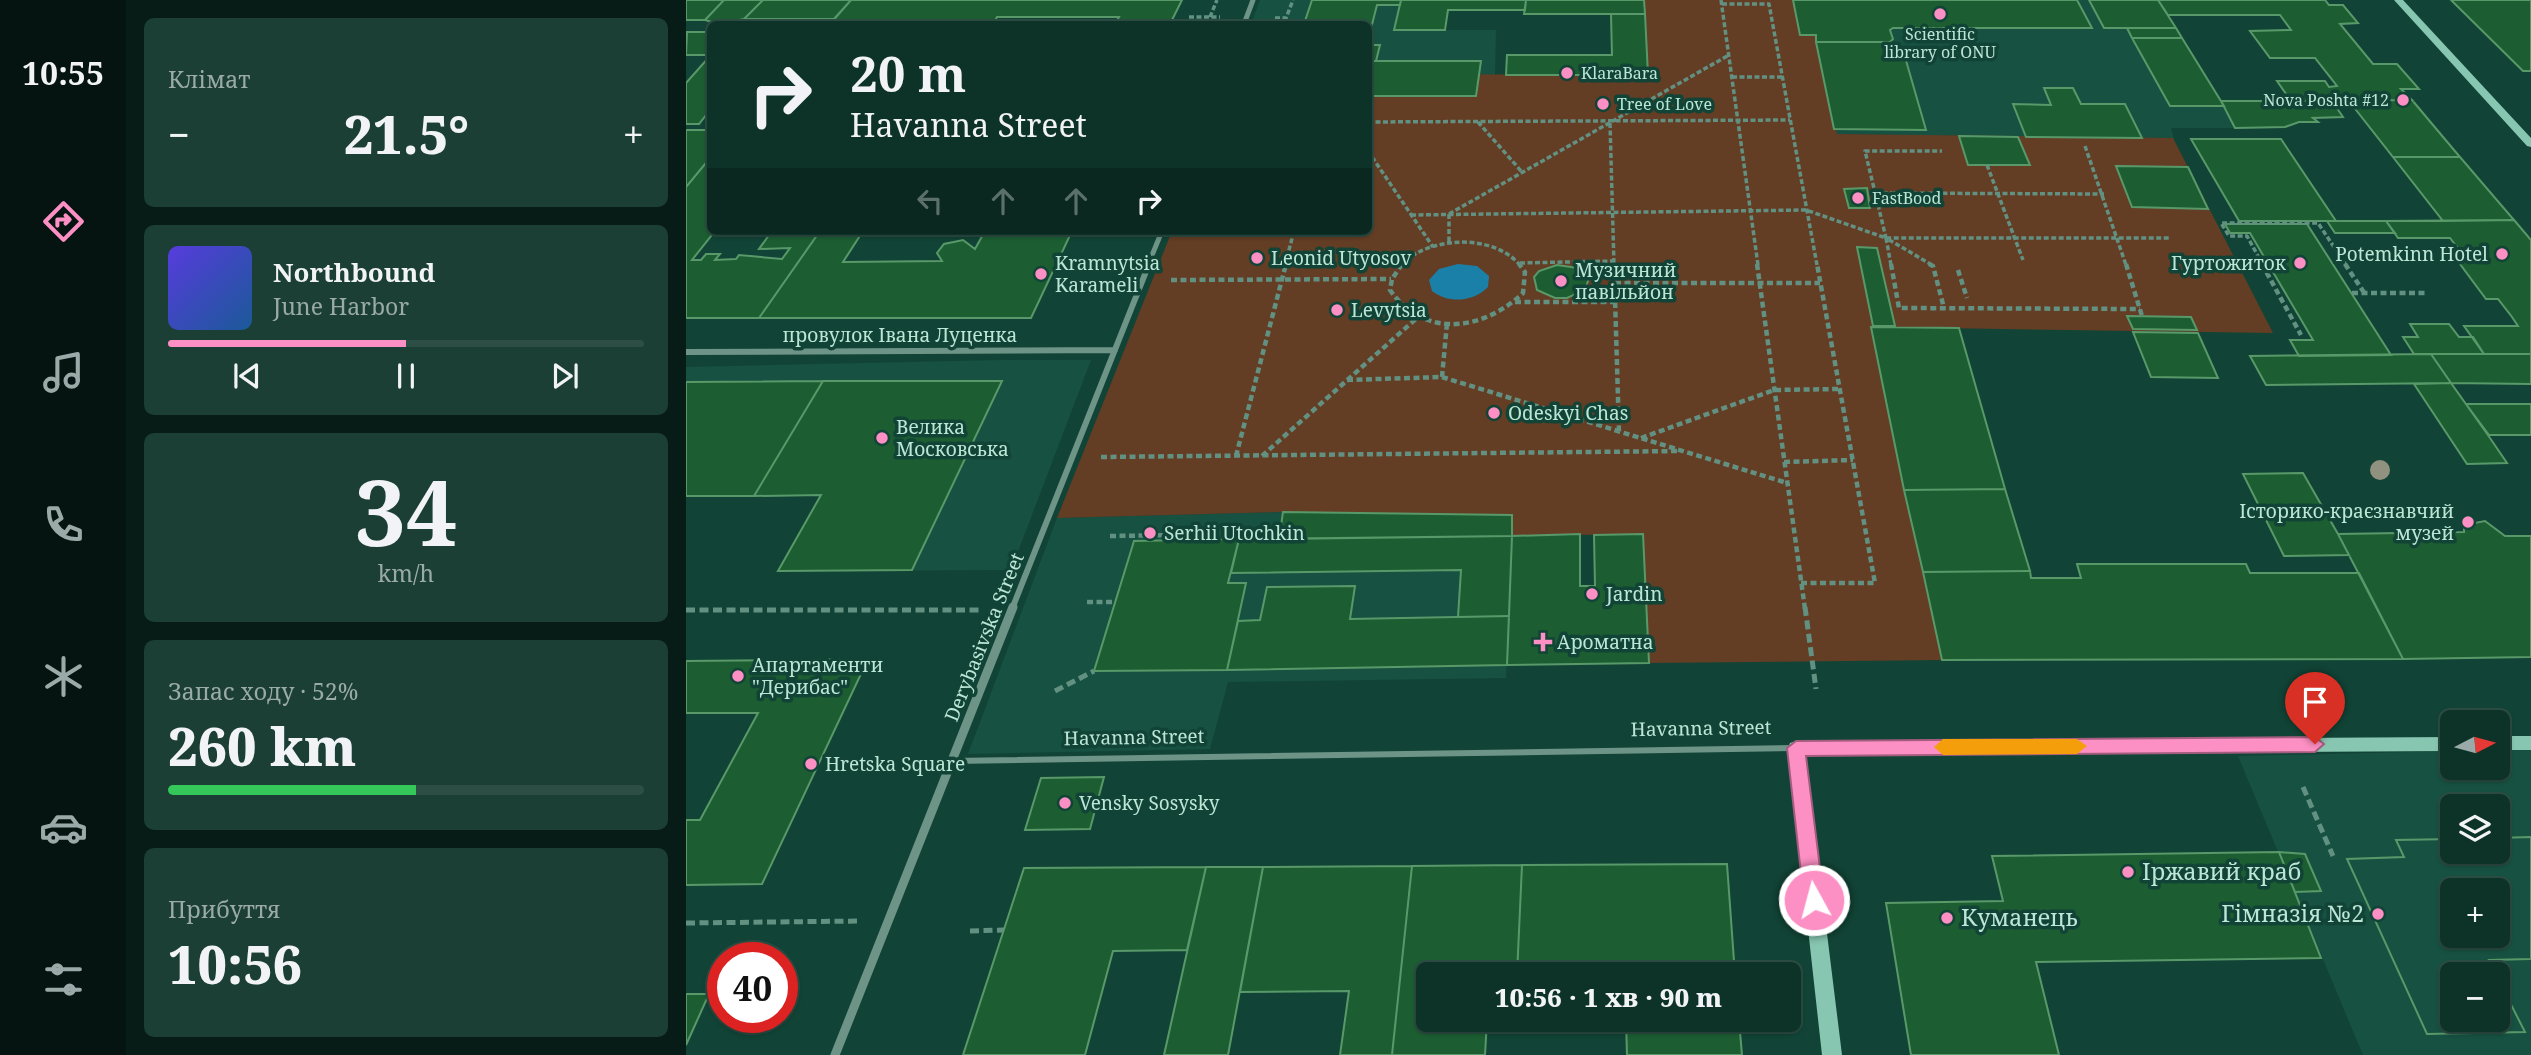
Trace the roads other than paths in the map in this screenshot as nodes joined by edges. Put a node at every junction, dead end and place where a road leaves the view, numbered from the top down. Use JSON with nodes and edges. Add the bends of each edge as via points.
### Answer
{"nodes":[{"id":1,"x":1253,"y":0,"type":"edge"},
{"id":2,"x":2399,"y":0,"type":"edge"},
{"id":3,"x":1245,"y":21,"type":"edge"},
{"id":4,"x":2531,"y":144,"type":"edge"},
{"id":5,"x":1160,"y":235,"type":"edge"},
{"id":6,"x":1115,"y":350,"type":"junction"},
{"id":7,"x":686,"y":352,"type":"edge"},
{"id":8,"x":2510,"y":743,"type":"edge"},
{"id":9,"x":2531,"y":743,"type":"edge"},
{"id":10,"x":2440,"y":744,"type":"edge"},
{"id":11,"x":1796,"y":748,"type":"junction"},
{"id":12,"x":951,"y":761,"type":"junction"},
{"id":13,"x":835,"y":1055,"type":"edge"},
{"id":14,"x":1832,"y":1055,"type":"edge"}],
"edges":[{"from":1,"to":3,"type":"street"},
{"from":2,"to":4,"type":"street"},
{"from":5,"to":6,"type":"street","name":"Derybasivska Street"},
{"from":6,"to":7,"type":"street","name":"провулок Івана Луценка"},
{"from":6,"to":12,"type":"street","name":"Derybasivska Street"},
{"from":8,"to":9,"type":"street"},
{"from":10,"to":11,"type":"street","name":"Havanna Street"},
{"from":11,"to":12,"type":"lane","name":"Havanna Street"},
{"from":11,"to":14,"type":"street"},
{"from":12,"to":13,"type":"street","name":"Derybasivska Street"}]}
